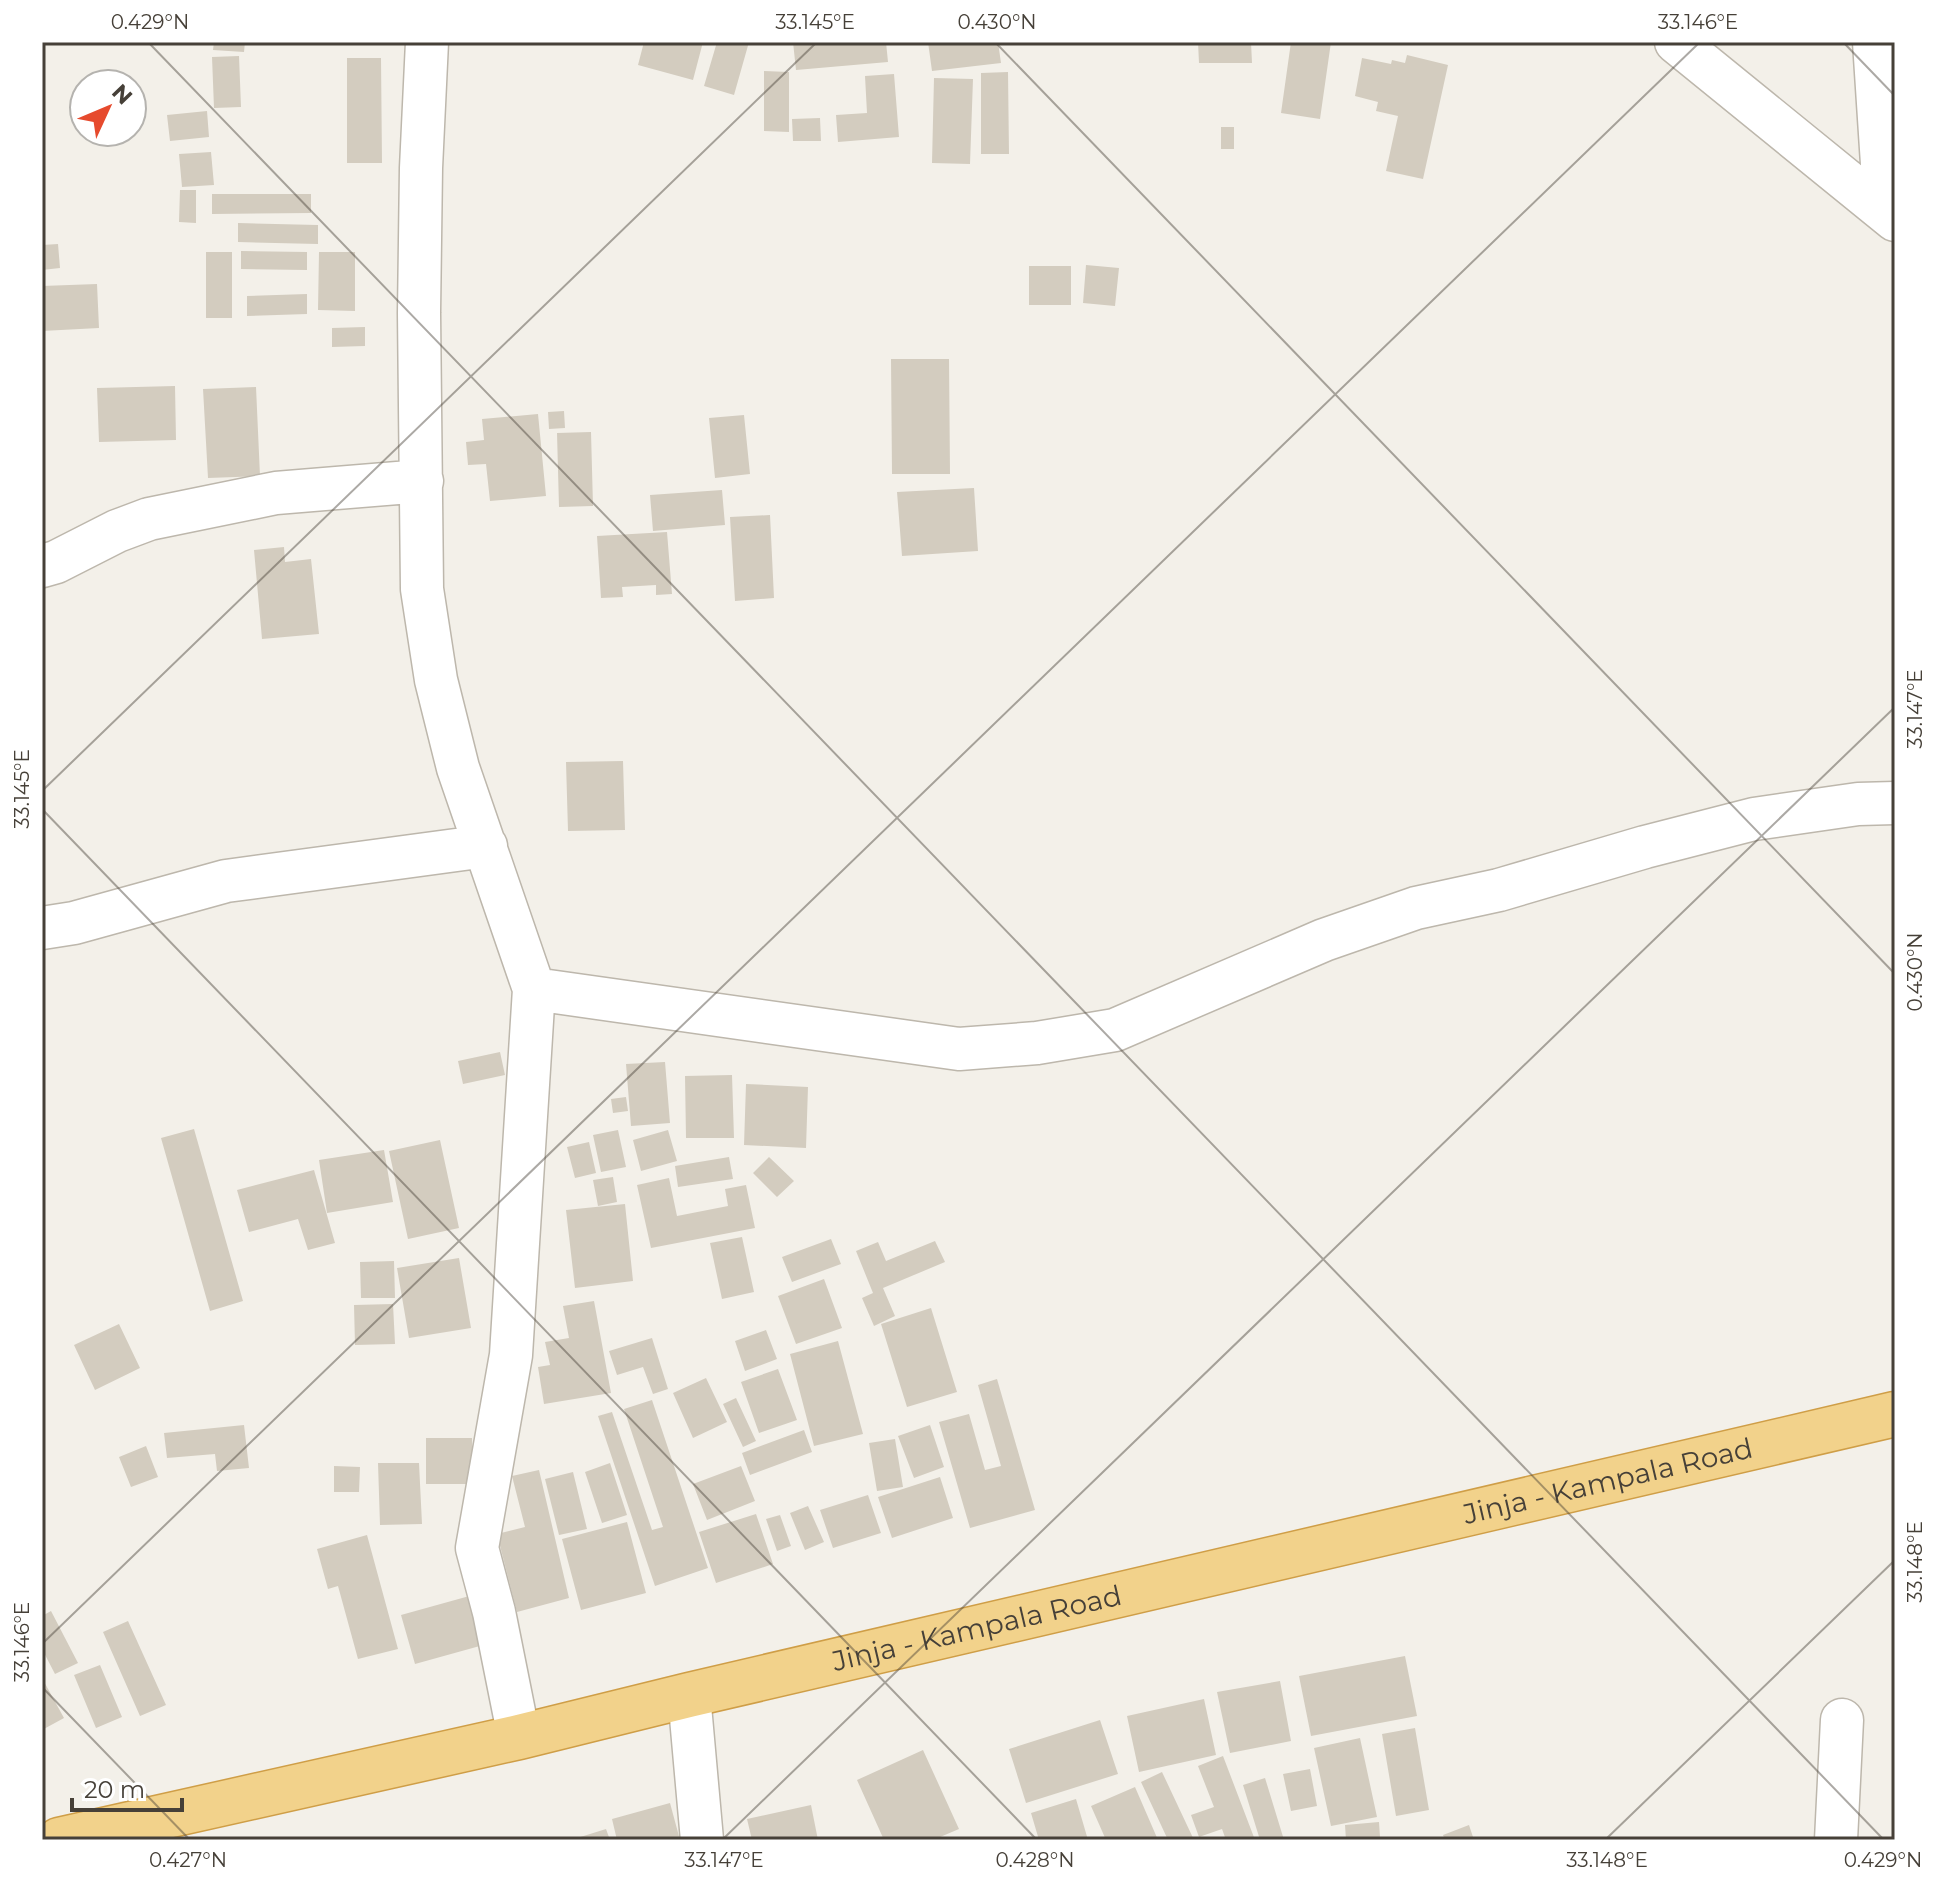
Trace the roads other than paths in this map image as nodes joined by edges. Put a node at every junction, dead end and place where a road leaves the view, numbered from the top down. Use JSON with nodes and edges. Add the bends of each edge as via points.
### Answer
{"nodes":[{"id":1,"x":427,"y":42,"type":"edge"},
{"id":2,"x":1676,"y":42,"type":"edge"},
{"id":3,"x":1874,"y":42,"type":"edge"},
{"id":4,"x":1890,"y":215,"type":"edge"},
{"id":5,"x":422,"y":481,"type":"junction"},
{"id":6,"x":42,"y":566,"type":"edge"},
{"id":7,"x":1895,"y":803,"type":"edge"},
{"id":8,"x":486,"y":846,"type":"junction"},
{"id":9,"x":42,"y":928,"type":"edge"},
{"id":10,"x":534,"y":989,"type":"junction"},
{"id":11,"x":1895,"y":1414,"type":"edge"},
{"id":12,"x":689,"y":1695,"type":"junction"},
{"id":13,"x":1842,"y":1720,"type":"dead end"},
{"id":14,"x":519,"y":1737,"type":"junction"},
{"id":15,"x":59,"y":1840,"type":"edge"},
{"id":16,"x":702,"y":1840,"type":"edge"},
{"id":17,"x":1836,"y":1840,"type":"edge"}],
"edges":[{"from":1,"to":5,"type":"street","via":[[419,313]]},
{"from":2,"to":4,"type":"street"},
{"from":3,"to":4,"type":"street"},
{"from":5,"to":6,"type":"street","via":[[276,493],[149,519]]},
{"from":5,"to":8,"type":"street","via":[[422,589],[436,680],[458,768]]},
{"from":7,"to":10,"type":"street","via":[[1754,819],[1416,908],[1324,940],[1115,1030],[1037,1043],[959,1049]]},
{"from":8,"to":9,"type":"street","via":[[226,881]]},
{"from":8,"to":10,"type":"street"},
{"from":10,"to":14,"type":"street","via":[[511,1355],[477,1548]]},
{"from":11,"to":12,"type":"highway","name":"Jinja - Kampala Road"},
{"from":12,"to":14,"type":"highway","name":"Jinja - Kampala Road"},
{"from":12,"to":16,"type":"street"},
{"from":13,"to":17,"type":"street"},
{"from":14,"to":15,"type":"highway","name":"Jinja - Kampala Road"}]}
